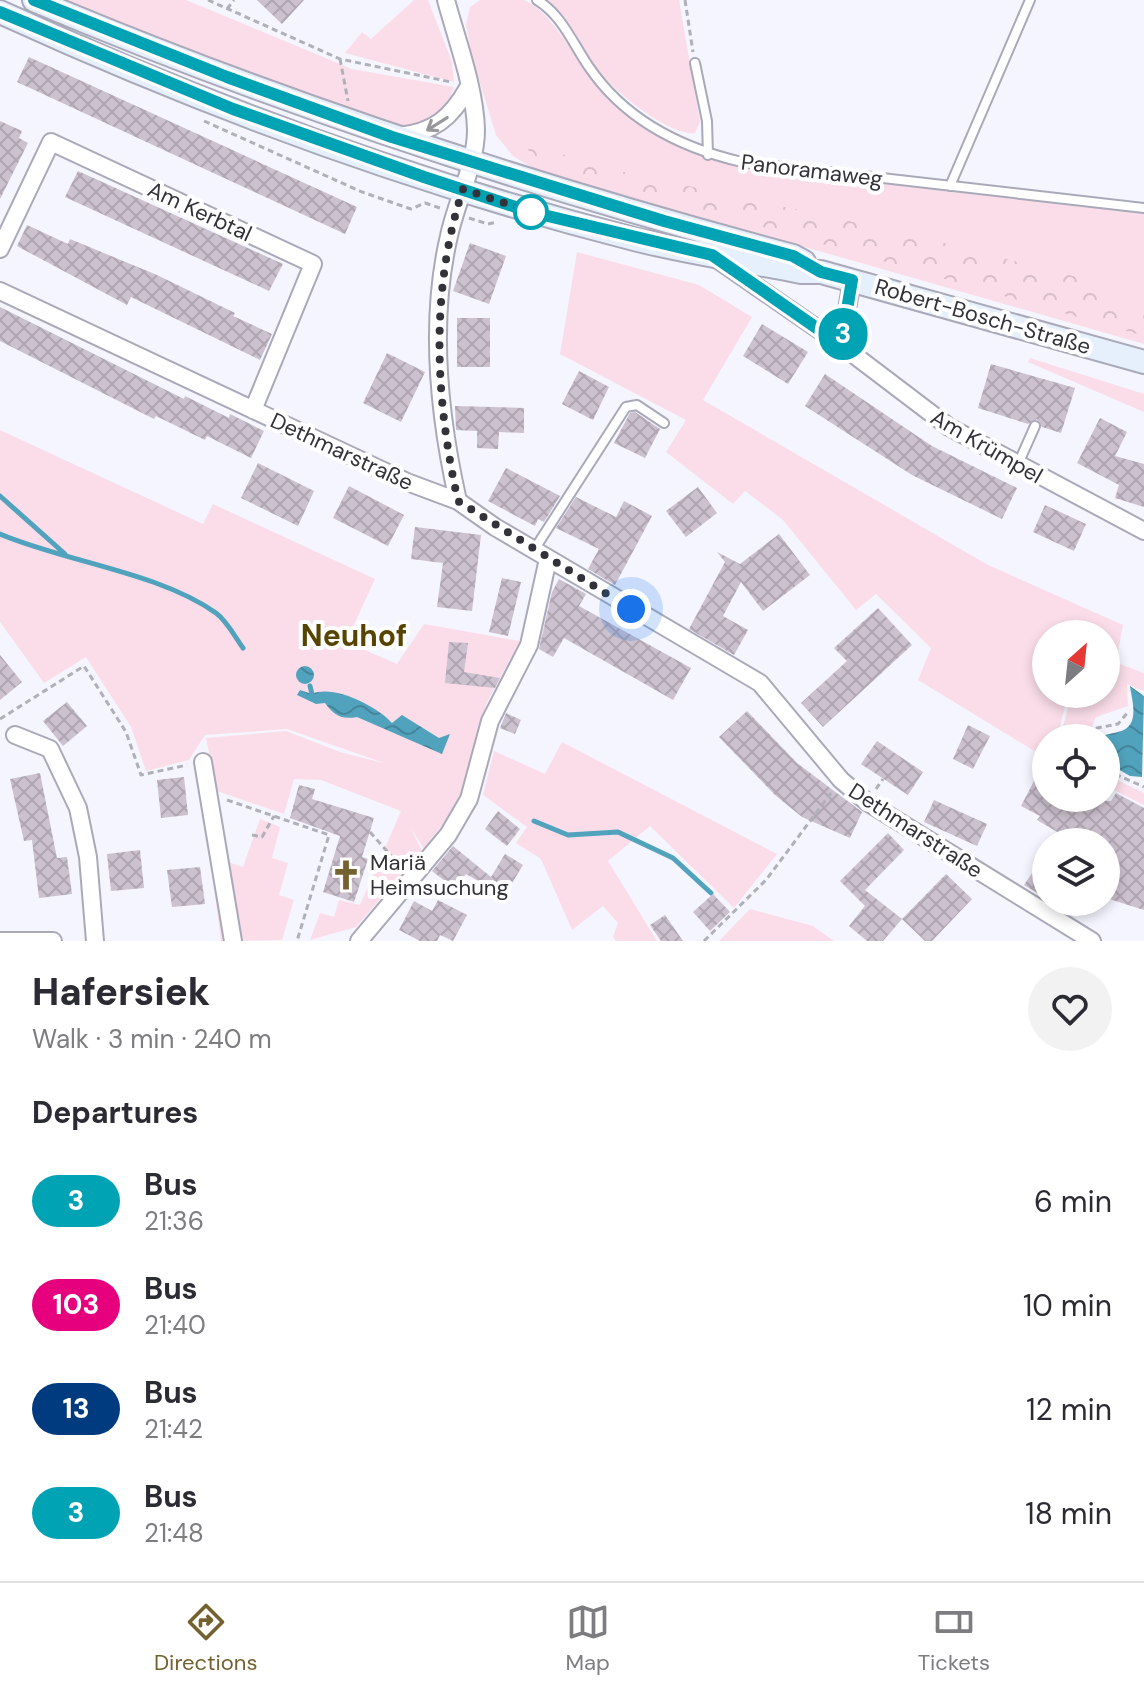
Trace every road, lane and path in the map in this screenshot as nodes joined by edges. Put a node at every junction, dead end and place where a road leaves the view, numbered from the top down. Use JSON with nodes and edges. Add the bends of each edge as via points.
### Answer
{"nodes":[{"id":1,"x":34,"y":0,"type":"edge"},
{"id":2,"x":208,"y":0,"type":"edge"},
{"id":3,"x":234,"y":0,"type":"edge"},
{"id":4,"x":446,"y":0,"type":"edge"},
{"id":5,"x":537,"y":0,"type":"edge"},
{"id":6,"x":685,"y":0,"type":"edge"},
{"id":7,"x":1030,"y":0,"type":"edge"},
{"id":8,"x":227,"y":9,"type":"junction"},
{"id":9,"x":0,"y":12,"type":"edge"},
{"id":10,"x":340,"y":59,"type":"junction"},
{"id":11,"x":695,"y":63,"type":"joint"},
{"id":12,"x":447,"y":83,"type":"junction"},
{"id":13,"x":467,"y":83,"type":"junction"},
{"id":14,"x":445,"y":91,"type":"dead end"},
{"id":15,"x":349,"y":103,"type":"dead end"},
{"id":16,"x":392,"y":137,"type":"junction"},
{"id":17,"x":708,"y":155,"type":"junction"},
{"id":18,"x":470,"y":161,"type":"junction"},
{"id":19,"x":950,"y":186,"type":"junction"},
{"id":20,"x":463,"y":189,"type":"junction"},
{"id":21,"x":1144,"y":208,"type":"edge"},
{"id":22,"x":0,"y":249,"type":"edge"},
{"id":23,"x":712,"y":255,"type":"junction"},
{"id":24,"x":821,"y":272,"type":"junction"},
{"id":25,"x":852,"y":280,"type":"junction"},
{"id":26,"x":0,"y":291,"type":"edge"},
{"id":27,"x":841,"y":345,"type":"junction"},
{"id":28,"x":1144,"y":362,"type":"edge"},
{"id":29,"x":253,"y":410,"type":"junction"},
{"id":30,"x":664,"y":423,"type":"dead end"},
{"id":31,"x":1035,"y":426,"type":"dead end"},
{"id":32,"x":1018,"y":465,"type":"junction"},
{"id":33,"x":458,"y":501,"type":"junction"},
{"id":34,"x":1144,"y":531,"type":"edge"},
{"id":35,"x":541,"y":554,"type":"junction"},
{"id":36,"x":1128,"y":712,"type":"dead end"},
{"id":37,"x":0,"y":719,"type":"edge"},
{"id":38,"x":1118,"y":724,"type":"edge"},
{"id":39,"x":15,"y":735,"type":"dead end"},
{"id":40,"x":203,"y":762,"type":"joint"},
{"id":41,"x":1120,"y":776,"type":"edge"},
{"id":42,"x":841,"y":780,"type":"junction"},
{"id":43,"x":1144,"y":787,"type":"edge"},
{"id":44,"x":209,"y":794,"type":"junction"},
{"id":45,"x":274,"y":816,"type":"junction"},
{"id":46,"x":370,"y":832,"type":"dead end"},
{"id":47,"x":252,"y":835,"type":"dead end"},
{"id":48,"x":412,"y":878,"type":"junction"},
{"id":49,"x":0,"y":941,"type":"edge"},
{"id":50,"x":53,"y":941,"type":"edge"},
{"id":51,"x":95,"y":941,"type":"edge"},
{"id":52,"x":233,"y":941,"type":"edge"},
{"id":53,"x":297,"y":941,"type":"edge"},
{"id":54,"x":359,"y":941,"type":"edge"},
{"id":55,"x":704,"y":941,"type":"edge"},
{"id":56,"x":1092,"y":941,"type":"edge"}],
"edges":[{"from":1,"to":16,"type":"main road","name":"Robert-Bosch-Straße"},
{"from":2,"to":8,"type":"path"},
{"from":3,"to":8,"type":"path"},
{"from":4,"to":13,"type":"street"},
{"from":5,"to":17,"type":"lane","name":"Panoramaweg","via":[[560,21],[609,92],[664,135]]},
{"from":6,"to":11,"type":"path"},
{"from":7,"to":19,"type":"lane"},
{"from":8,"to":10,"type":"path"},
{"from":9,"to":20,"type":"main road","name":"Robert-Bosch-Straße","via":[[233,109]]},
{"from":10,"to":12,"type":"path"},
{"from":10,"to":15,"type":"path"},
{"from":11,"to":17,"type":"lane"},
{"from":12,"to":13,"type":"path"},
{"from":12,"to":14,"type":"path"},
{"from":13,"to":16,"type":"street","one_way":true,"via":[[454,113],[434,128]]},
{"from":13,"to":18,"type":"street","via":[[476,131]]},
{"from":16,"to":18,"type":"main road","name":"Robert-Bosch-Straße"},
{"from":17,"to":19,"type":"lane","name":"Panoramaweg"},
{"from":18,"to":20,"type":"street"},
{"from":18,"to":24,"type":"main road","name":"Robert-Bosch-Straße","via":[[793,256]]},
{"from":19,"to":21,"type":"lane","name":"Panoramaweg"},
{"from":20,"to":23,"type":"main road","name":"Robert-Bosch-Straße","via":[[607,232]]},
{"from":20,"to":33,"type":"street","via":[[448,238],[440,331],[443,416]]},
{"from":22,"to":29,"type":"street","name":"Am Kerbtal","via":[[51,142],[313,264]]},
{"from":23,"to":24,"type":"main road","name":"Robert-Bosch-Straße"},
{"from":23,"to":27,"type":"street","name":"Am Krümpel"},
{"from":24,"to":25,"type":"main road","name":"Robert-Bosch-Straße"},
{"from":25,"to":27,"type":"street"},
{"from":25,"to":28,"type":"main road","name":"Robert-Bosch-Straße"},
{"from":26,"to":29,"type":"street","name":"Dethmarstraße"},
{"from":27,"to":32,"type":"street","name":"Am Krümpel","via":[[949,427]]},
{"from":29,"to":33,"type":"street","name":"Dethmarstraße"},
{"from":30,"to":35,"type":"lane","via":[[637,405],[626,407]]},
{"from":31,"to":32,"type":"lane"},
{"from":32,"to":34,"type":"street","name":"Am Krümpel"},
{"from":33,"to":35,"type":"street","name":"Dethmarstraße"},
{"from":35,"to":42,"type":"street","name":"Dethmarstraße","via":[[760,683]]},
{"from":35,"to":48,"type":"street","via":[[529,645],[490,721],[469,799],[448,835]]},
{"from":36,"to":38,"type":"path"},
{"from":37,"to":40,"type":"path","via":[[84,666],[126,732],[141,775]]},
{"from":39,"to":51,"type":"street","via":[[50,749],[78,808]]},
{"from":40,"to":44,"type":"street"},
{"from":41,"to":43,"type":"path"},
{"from":42,"to":55,"type":"path","via":[[766,880]]},
{"from":42,"to":56,"type":"street","name":"Dethmarstraße","via":[[867,802]]},
{"from":44,"to":45,"type":"path"},
{"from":44,"to":52,"type":"street"},
{"from":45,"to":47,"type":"path","via":[[262,837]]},
{"from":45,"to":53,"type":"path","via":[[329,835]]},
{"from":46,"to":48,"type":"path"},
{"from":48,"to":54,"type":"street"},
{"from":49,"to":50,"type":"street"}]}
